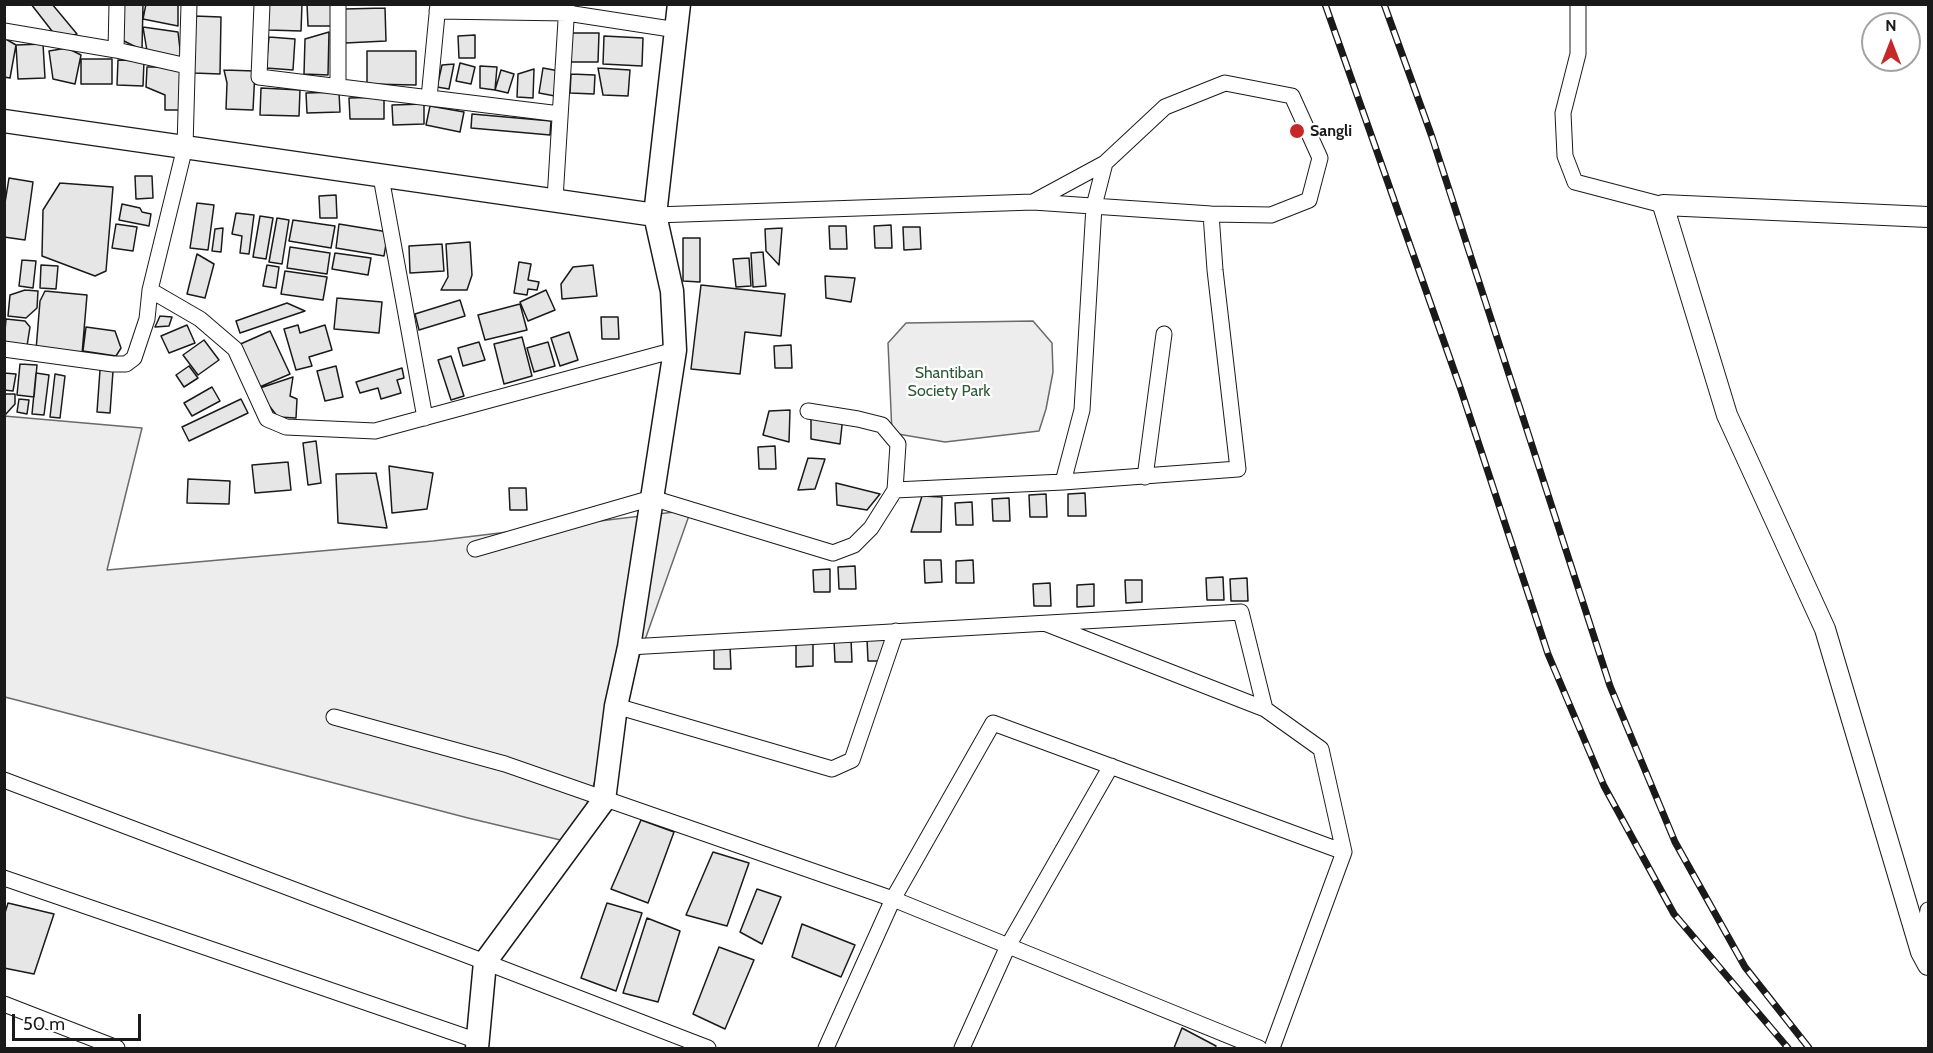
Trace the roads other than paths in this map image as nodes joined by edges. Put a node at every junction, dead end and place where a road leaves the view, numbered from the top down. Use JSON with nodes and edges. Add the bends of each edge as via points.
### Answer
{"nodes":[{"id":1,"x":117,"y":4,"type":"edge"},
{"id":2,"x":189,"y":4,"type":"edge"},
{"id":3,"x":262,"y":4,"type":"edge"},
{"id":4,"x":338,"y":4,"type":"edge"},
{"id":5,"x":679,"y":4,"type":"edge"},
{"id":6,"x":1578,"y":4,"type":"edge"},
{"id":7,"x":437,"y":8,"type":"edge"},
{"id":8,"x":567,"y":9,"type":"edge"},
{"id":9,"x":4,"y":30,"type":"edge"},
{"id":10,"x":677,"y":30,"type":"junction"},
{"id":11,"x":116,"y":50,"type":"junction"},
{"id":12,"x":187,"y":66,"type":"junction"},
{"id":13,"x":338,"y":86,"type":"junction"},
{"id":14,"x":429,"y":98,"type":"junction"},
{"id":15,"x":560,"y":114,"type":"junction"},
{"id":16,"x":4,"y":121,"type":"edge"},
{"id":17,"x":185,"y":147,"type":"junction"},
{"id":18,"x":1105,"y":163,"type":"junction"},
{"id":19,"x":381,"y":177,"type":"junction"},
{"id":20,"x":555,"y":200,"type":"junction"},
{"id":21,"x":1033,"y":202,"type":"junction"},
{"id":22,"x":1663,"y":205,"type":"junction"},
{"id":23,"x":1094,"y":206,"type":"junction"},
{"id":24,"x":1211,"y":214,"type":"junction"},
{"id":25,"x":655,"y":215,"type":"junction"},
{"id":26,"x":1929,"y":217,"type":"edge"},
{"id":27,"x":150,"y":290,"type":"junction"},
{"id":28,"x":1164,"y":334,"type":"dead end"},
{"id":29,"x":4,"y":349,"type":"edge"},
{"id":30,"x":675,"y":350,"type":"junction"},
{"id":31,"x":807,"y":411,"type":"dead end"},
{"id":32,"x":425,"y":417,"type":"junction"},
{"id":33,"x":1145,"y":477,"type":"junction"},
{"id":34,"x":1063,"y":482,"type":"junction"},
{"id":35,"x":895,"y":490,"type":"junction"},
{"id":36,"x":652,"y":498,"type":"junction"},
{"id":37,"x":475,"y":549,"type":"dead end"},
{"id":38,"x":1042,"y":622,"type":"junction"},
{"id":39,"x":896,"y":631,"type":"junction"},
{"id":40,"x":629,"y":647,"type":"junction"},
{"id":41,"x":616,"y":706,"type":"junction"},
{"id":42,"x":1265,"y":709,"type":"junction"},
{"id":43,"x":334,"y":717,"type":"dead end"},
{"id":44,"x":1111,"y":766,"type":"junction"},
{"id":45,"x":4,"y":780,"type":"edge"},
{"id":46,"x":604,"y":800,"type":"junction"},
{"id":47,"x":1344,"y":852,"type":"junction"},
{"id":48,"x":4,"y":878,"type":"edge"},
{"id":49,"x":893,"y":899,"type":"junction"},
{"id":50,"x":1929,"y":910,"type":"edge"},
{"id":51,"x":1008,"y":946,"type":"junction"},
{"id":52,"x":1925,"y":958,"type":"edge"},
{"id":53,"x":485,"y":962,"type":"junction"},
{"id":54,"x":4,"y":1004,"type":"edge"},
{"id":55,"x":478,"y":1045,"type":"edge"},
{"id":56,"x":117,"y":1048,"type":"edge"},
{"id":57,"x":708,"y":1048,"type":"edge"},
{"id":58,"x":826,"y":1048,"type":"edge"},
{"id":59,"x":962,"y":1048,"type":"edge"},
{"id":60,"x":1259,"y":1048,"type":"edge"},
{"id":61,"x":1272,"y":1048,"type":"edge"}],
"edges":[{"from":1,"to":11,"type":"street"},
{"from":2,"to":12,"type":"street"},
{"from":3,"to":13,"type":"street","via":[[259,77]]},
{"from":4,"to":13,"type":"street"},
{"from":5,"to":10,"type":"main road"},
{"from":6,"to":22,"type":"street","via":[[1578,54],[1563,113],[1565,156],[1575,182]]},
{"from":7,"to":8,"type":"street"},
{"from":7,"to":14,"type":"street"},
{"from":8,"to":10,"type":"street"},
{"from":8,"to":15,"type":"street"},
{"from":9,"to":11,"type":"street"},
{"from":10,"to":25,"type":"main road"},
{"from":11,"to":12,"type":"street"},
{"from":12,"to":17,"type":"street"},
{"from":13,"to":14,"type":"street"},
{"from":14,"to":15,"type":"street"},
{"from":15,"to":20,"type":"street"},
{"from":16,"to":17,"type":"main road"},
{"from":17,"to":19,"type":"main road"},
{"from":17,"to":27,"type":"street"},
{"from":18,"to":21,"type":"street"},
{"from":18,"to":23,"type":"street"},
{"from":18,"to":24,"type":"street","via":[[1165,107],[1225,83],[1292,96],[1320,158],[1309,200],[1271,215]]},
{"from":19,"to":20,"type":"main road"},
{"from":19,"to":32,"type":"street"},
{"from":20,"to":25,"type":"main road"},
{"from":21,"to":23,"type":"street"},
{"from":21,"to":25,"type":"street"},
{"from":22,"to":26,"type":"street"},
{"from":22,"to":52,"type":"street","via":[[1727,415],[1825,629]]},
{"from":23,"to":24,"type":"street"},
{"from":23,"to":34,"type":"street","via":[[1082,410]]},
{"from":24,"to":33,"type":"street","via":[[1238,469]]},
{"from":25,"to":30,"type":"main road","via":[[672,291]]},
{"from":27,"to":29,"type":"street","via":[[138,348],[126,364]]},
{"from":27,"to":32,"type":"street","via":[[200,319],[235,349],[267,419],[286,427],[375,431]]},
{"from":28,"to":33,"type":"street"},
{"from":30,"to":32,"type":"street"},
{"from":30,"to":36,"type":"main road"},
{"from":31,"to":35,"type":"street","via":[[882,425],[898,444]]},
{"from":33,"to":34,"type":"street"},
{"from":34,"to":35,"type":"street"},
{"from":35,"to":36,"type":"street","via":[[871,528],[854,545],[833,553]]},
{"from":36,"to":37,"type":"street"},
{"from":36,"to":40,"type":"main road"},
{"from":38,"to":39,"type":"street"},
{"from":38,"to":42,"type":"street"},
{"from":38,"to":42,"type":"street","via":[[1241,612]]},
{"from":39,"to":40,"type":"street"},
{"from":39,"to":41,"type":"street","via":[[852,760],[832,769]]},
{"from":40,"to":41,"type":"main road"},
{"from":41,"to":46,"type":"main road"},
{"from":42,"to":47,"type":"street","via":[[1321,749]]},
{"from":43,"to":46,"type":"street","via":[[505,764]]},
{"from":44,"to":47,"type":"street"},
{"from":44,"to":49,"type":"street","via":[[993,723]]},
{"from":44,"to":51,"type":"street"},
{"from":45,"to":53,"type":"street"},
{"from":46,"to":49,"type":"street"},
{"from":46,"to":53,"type":"main road"},
{"from":47,"to":61,"type":"street"},
{"from":48,"to":55,"type":"street"},
{"from":49,"to":51,"type":"street"},
{"from":49,"to":58,"type":"street"},
{"from":50,"to":52,"type":"street"},
{"from":51,"to":59,"type":"street"},
{"from":51,"to":60,"type":"street"},
{"from":53,"to":55,"type":"main road"},
{"from":53,"to":57,"type":"street"},
{"from":54,"to":56,"type":"street"}]}
